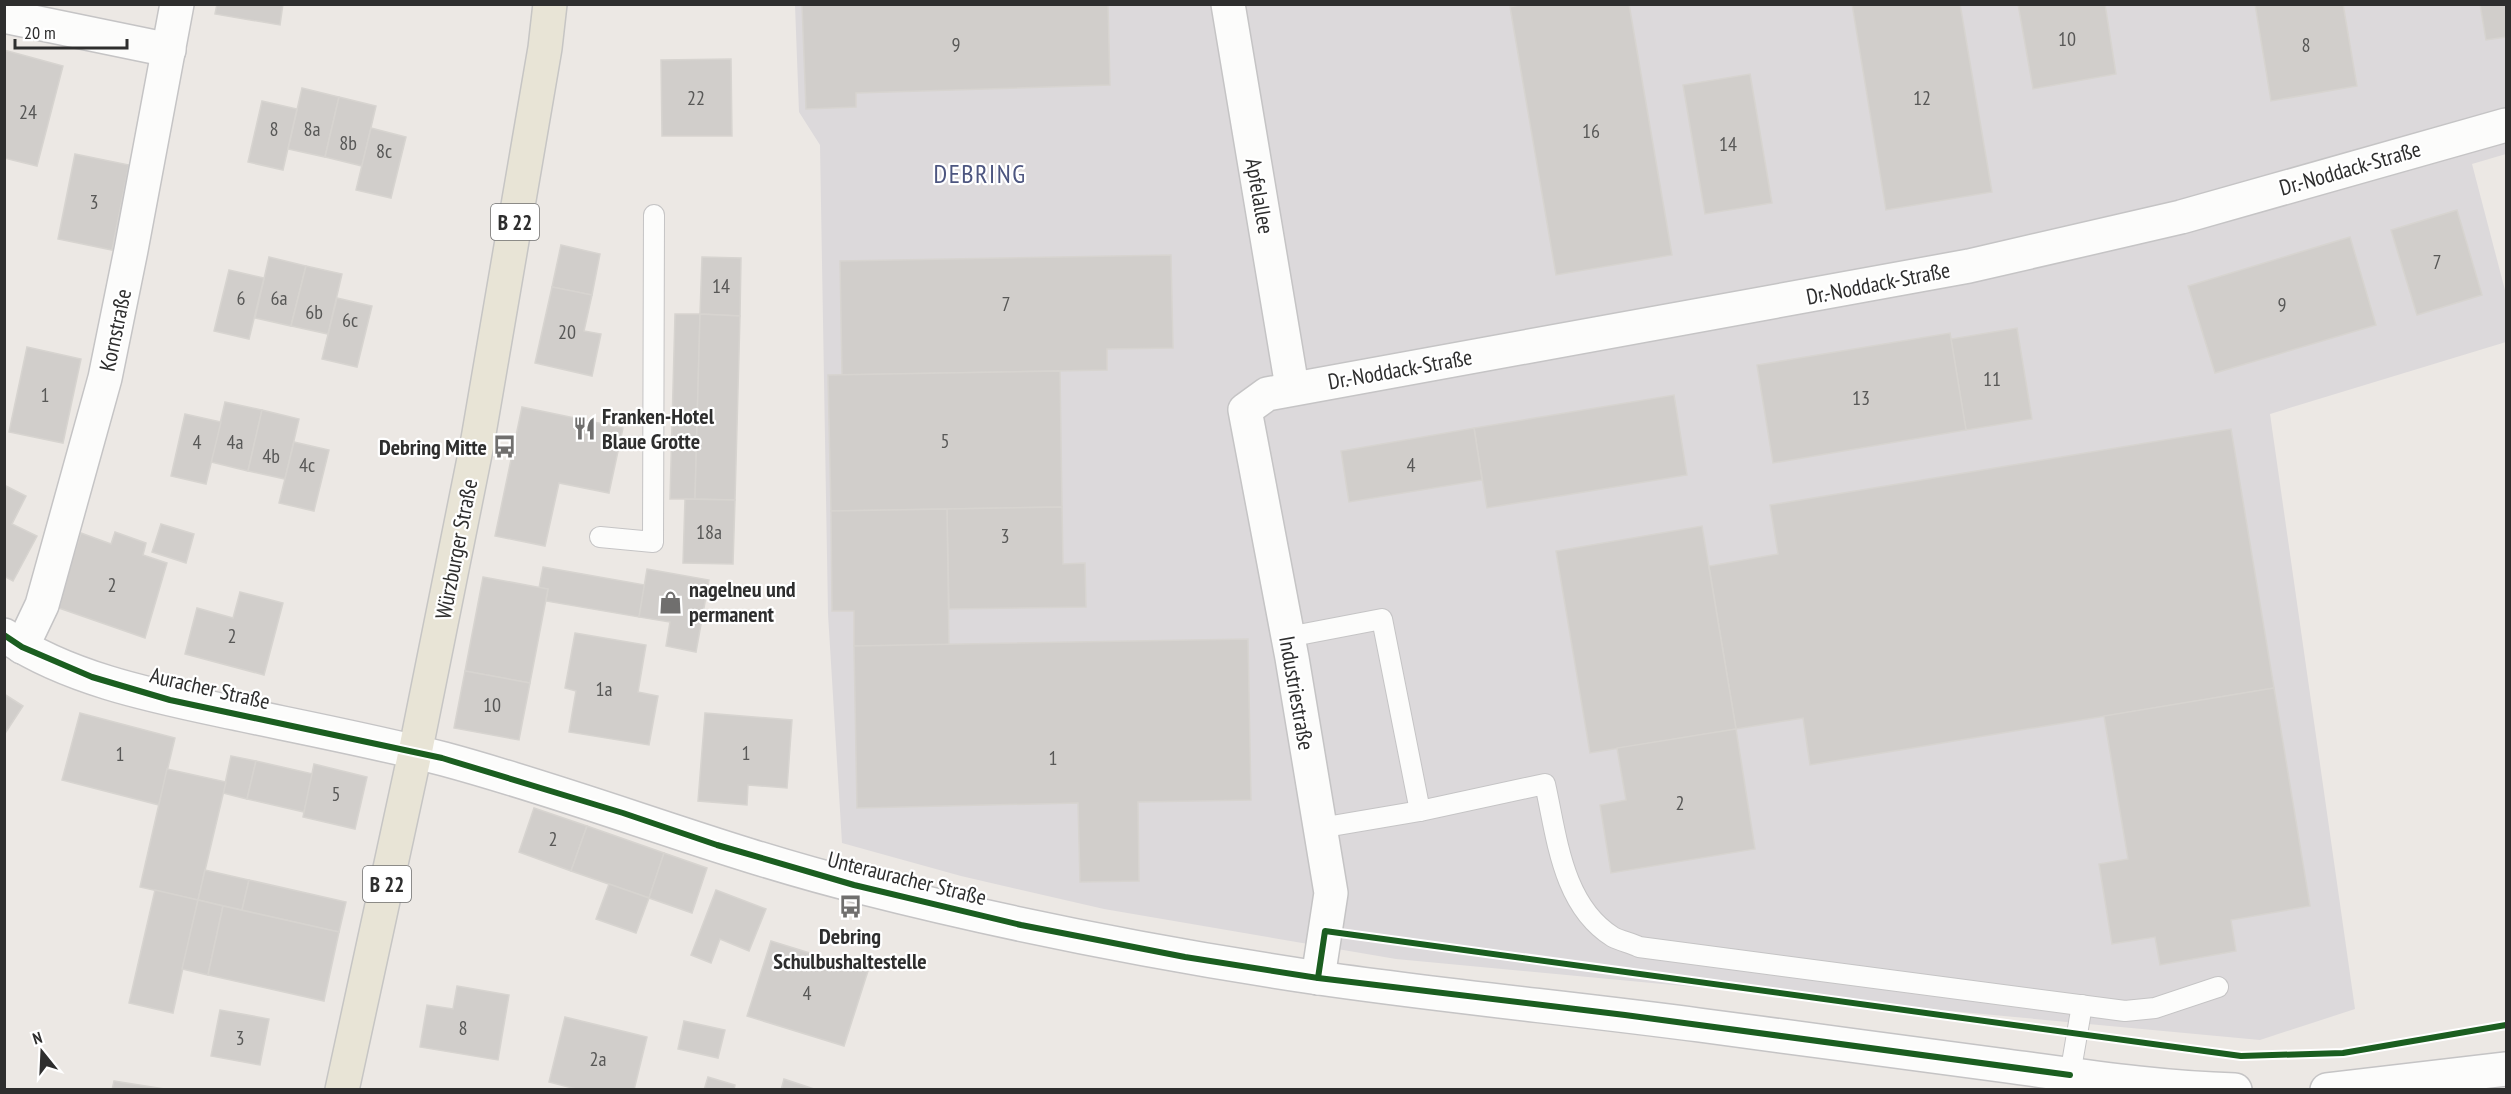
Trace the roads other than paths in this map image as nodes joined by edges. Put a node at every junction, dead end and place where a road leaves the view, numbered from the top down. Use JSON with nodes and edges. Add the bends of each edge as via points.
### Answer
{"nodes":[{"id":1,"x":177,"y":4,"type":"edge"},
{"id":2,"x":550,"y":4,"type":"edge"},
{"id":3,"x":1228,"y":4,"type":"edge"},
{"id":4,"x":4,"y":16,"type":"edge"},
{"id":5,"x":169,"y":50,"type":"junction"},
{"id":6,"x":2506,"y":125,"type":"edge"},
{"id":7,"x":654,"y":215,"type":"dead end"},
{"id":8,"x":1292,"y":387,"type":"junction"},
{"id":9,"x":1245,"y":410,"type":"joint"},
{"id":10,"x":600,"y":537,"type":"dead end"},
{"id":11,"x":1288,"y":637,"type":"junction"},
{"id":12,"x":13,"y":641,"type":"edge"},
{"id":13,"x":415,"y":753,"type":"junction"},
{"id":14,"x":1420,"y":811,"type":"junction"},
{"id":15,"x":1320,"y":828,"type":"junction"},
{"id":16,"x":1318,"y":978,"type":"junction"},
{"id":17,"x":2218,"y":987,"type":"dead end"},
{"id":18,"x":2082,"y":1005,"type":"junction"},
{"id":19,"x":2506,"y":1069,"type":"edge"},
{"id":20,"x":2070,"y":1075,"type":"junction"},
{"id":21,"x":342,"y":1089,"type":"edge"},
{"id":22,"x":2235,"y":1089,"type":"edge"},
{"id":23,"x":2327,"y":1089,"type":"edge"}],
"edges":[{"from":1,"to":5,"type":"street","name":"Kornstraße"},
{"from":2,"to":13,"type":"main road","name":"Würzburger Straße","number":"B 22","via":[[478,439]]},
{"from":3,"to":8,"type":"street","name":"Apfelallee"},
{"from":4,"to":5,"type":"street"},
{"from":5,"to":12,"type":"street","name":"Kornstraße","via":[[105,378],[42,605]]},
{"from":6,"to":8,"type":"street","name":"Dr.-Noddack-Straße","via":[[2181,217],[1969,266]]},
{"from":7,"to":10,"type":"lane","via":[[653,542]]},
{"from":8,"to":9,"type":"street","name":"Dr.-Noddack-Straße","via":[[1267,394]]},
{"from":9,"to":11,"type":"street","name":"Industriestraße"},
{"from":11,"to":14,"type":"lane","via":[[1382,619]]},
{"from":11,"to":15,"type":"street","name":"Industriestraße"},
{"from":12,"to":13,"type":"street","name":"Auracher Straße","via":[[92,677],[170,700]]},
{"from":13,"to":16,"type":"street","name":"Unterauracher Straße","via":[[854,885],[1080,936]]},
{"from":13,"to":21,"type":"main road","name":"Würzburger Straße","number":"B 22"},
{"from":14,"to":15,"type":"lane"},
{"from":14,"to":18,"type":"lane","via":[[1545,784],[1565,872],[1585,911],[1613,937],[1639,946]]},
{"from":15,"to":16,"type":"street","name":"Industriestraße","via":[[1331,893]]},
{"from":16,"to":20,"type":"street","name":"Unterauracher Straße"},
{"from":17,"to":18,"type":"lane","via":[[2155,1008],[2125,1011]]},
{"from":18,"to":20,"type":"lane"},
{"from":19,"to":23,"type":"street"},
{"from":20,"to":22,"type":"street","name":"Unterauracher Straße"}]}
